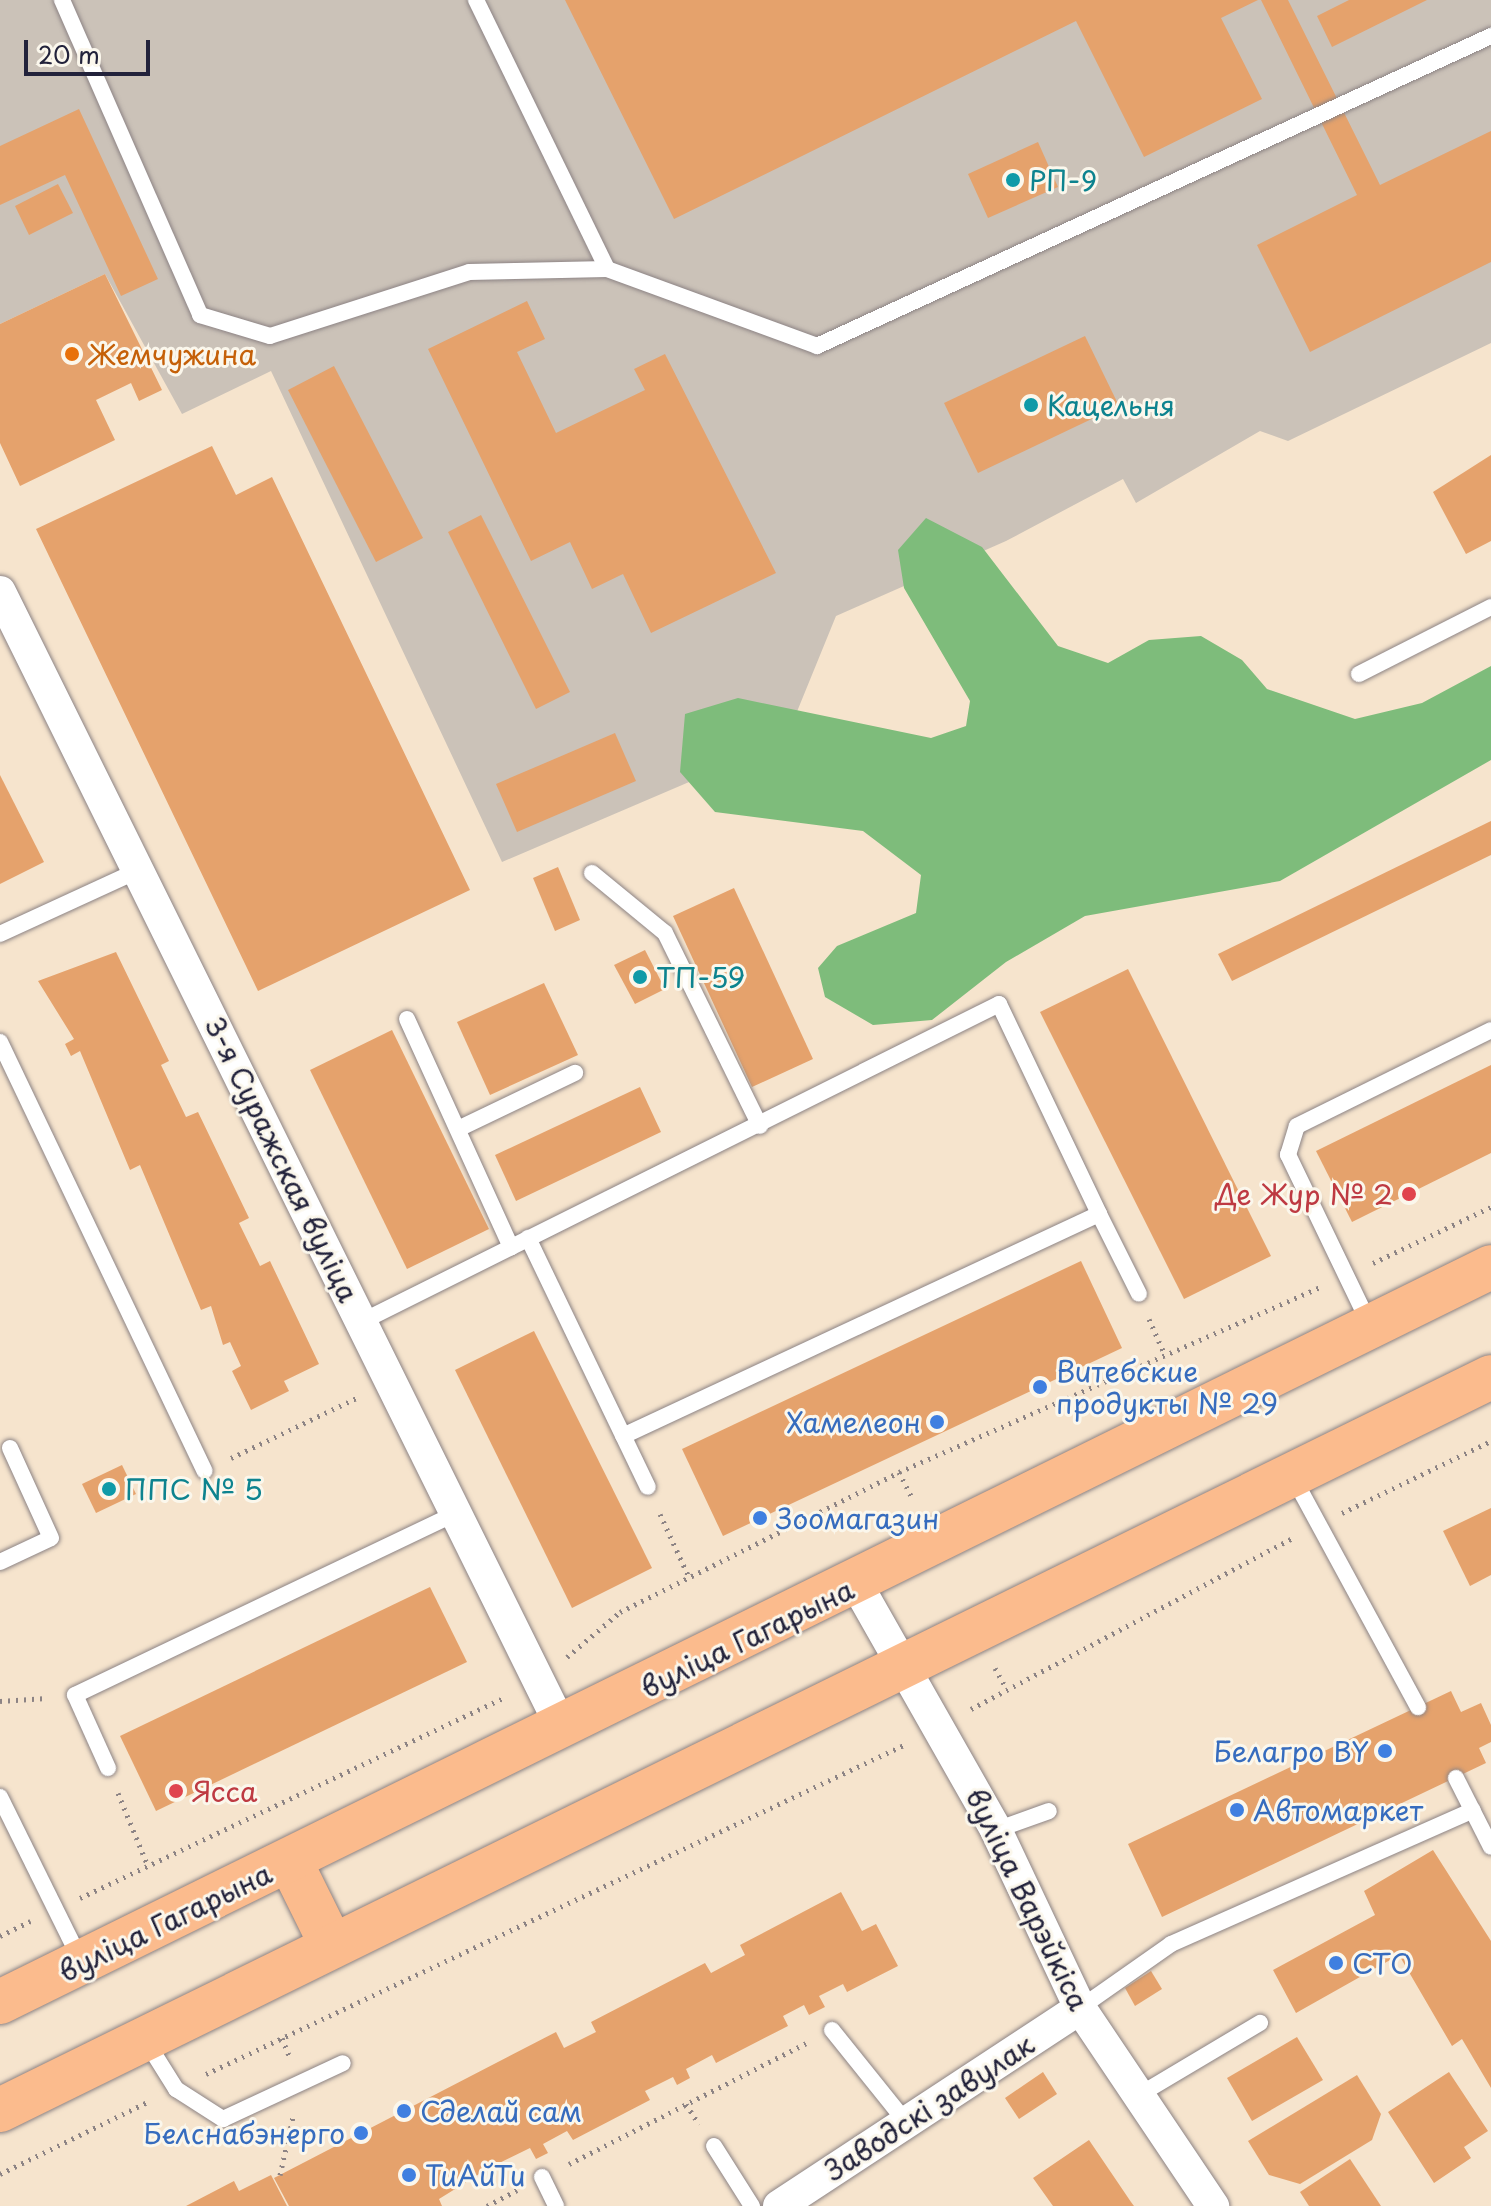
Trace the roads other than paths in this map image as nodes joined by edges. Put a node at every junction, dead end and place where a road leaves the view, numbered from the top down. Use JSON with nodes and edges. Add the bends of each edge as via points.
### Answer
{"nodes":[{"id":1,"x":62,"y":0,"type":"edge"},
{"id":2,"x":476,"y":0,"type":"edge"},
{"id":3,"x":1491,"y":36,"type":"edge"},
{"id":4,"x":607,"y":269,"type":"junction"},
{"id":5,"x":0,"y":592,"type":"edge"},
{"id":6,"x":1491,"y":607,"type":"edge"},
{"id":7,"x":1359,"y":674,"type":"dead end"},
{"id":8,"x":142,"y":868,"type":"junction"},
{"id":9,"x":592,"y":873,"type":"dead end"},
{"id":10,"x":0,"y":934,"type":"edge"},
{"id":11,"x":407,"y":1019,"type":"dead end"},
{"id":12,"x":1491,"y":1030,"type":"edge"},
{"id":13,"x":0,"y":1042,"type":"edge"},
{"id":14,"x":575,"y":1073,"type":"dead end"},
{"id":15,"x":760,"y":1126,"type":"junction"},
{"id":16,"x":458,"y":1129,"type":"junction"},
{"id":17,"x":1099,"y":1214,"type":"junction"},
{"id":18,"x":528,"y":1238,"type":"junction"},
{"id":19,"x":511,"y":1247,"type":"junction"},
{"id":20,"x":1491,"y":1267,"type":"edge"},
{"id":21,"x":1139,"y":1294,"type":"road end"},
{"id":22,"x":361,"y":1322,"type":"junction"},
{"id":23,"x":1372,"y":1328,"type":"junction"},
{"id":24,"x":1491,"y":1377,"type":"edge"},
{"id":25,"x":623,"y":1436,"type":"junction"},
{"id":26,"x":10,"y":1448,"type":"dead end"},
{"id":27,"x":205,"y":1471,"type":"road end"},
{"id":28,"x":1293,"y":1476,"type":"junction"},
{"id":29,"x":648,"y":1487,"type":"road end"},
{"id":30,"x":457,"y":1513,"type":"junction"},
{"id":31,"x":0,"y":1562,"type":"edge"},
{"id":32,"x":857,"y":1585,"type":"junction"},
{"id":33,"x":905,"y":1666,"type":"junction"},
{"id":34,"x":1418,"y":1707,"type":"dead end"},
{"id":35,"x":562,"y":1728,"type":"junction"},
{"id":36,"x":108,"y":1768,"type":"road end"},
{"id":37,"x":1456,"y":1778,"type":"dead end"},
{"id":38,"x":0,"y":1797,"type":"edge"},
{"id":39,"x":1473,"y":1810,"type":"junction"},
{"id":40,"x":1049,"y":1811,"type":"dead end"},
{"id":41,"x":996,"y":1830,"type":"junction"},
{"id":42,"x":1491,"y":1847,"type":"edge"},
{"id":43,"x":290,"y":1861,"type":"junction"},
{"id":44,"x":332,"y":1946,"type":"junction"},
{"id":45,"x":82,"y":1963,"type":"junction"},
{"id":46,"x":0,"y":2002,"type":"edge"},
{"id":47,"x":1080,"y":2008,"type":"junction"},
{"id":48,"x":1260,"y":2023,"type":"dead end"},
{"id":49,"x":832,"y":2030,"type":"road end"},
{"id":50,"x":145,"y":2040,"type":"junction"},
{"id":51,"x":343,"y":2063,"type":"dead end"},
{"id":52,"x":1139,"y":2095,"type":"junction"},
{"id":53,"x":0,"y":2110,"type":"edge"},
{"id":54,"x":906,"y":2122,"type":"junction"},
{"id":55,"x":714,"y":2146,"type":"dead end"},
{"id":56,"x":542,"y":2177,"type":"road end"},
{"id":57,"x":556,"y":2206,"type":"edge"},
{"id":58,"x":752,"y":2206,"type":"edge"},
{"id":59,"x":779,"y":2206,"type":"edge"},
{"id":60,"x":1213,"y":2206,"type":"edge"}],
"edges":[{"from":1,"to":4,"type":"lane","via":[[200,315],[270,336],[469,272]]},
{"from":2,"to":4,"type":"lane"},
{"from":3,"to":4,"type":"lane","via":[[817,346]]},
{"from":5,"to":8,"type":"street","name":"3-я Суражская вуліца"},
{"from":6,"to":7,"type":"lane"},
{"from":8,"to":10,"type":"lane"},
{"from":8,"to":22,"type":"street","name":"3-я Суражская вуліца"},
{"from":9,"to":15,"type":"lane","via":[[665,933]]},
{"from":11,"to":16,"type":"lane"},
{"from":12,"to":23,"type":"lane","via":[[1297,1126],[1288,1155]]},
{"from":13,"to":27,"type":"lane"},
{"from":14,"to":16,"type":"lane"},
{"from":15,"to":17,"type":"lane","via":[[999,1004]]},
{"from":15,"to":18,"type":"lane"},
{"from":16,"to":19,"type":"lane"},
{"from":17,"to":21,"type":"lane"},
{"from":17,"to":25,"type":"lane"},
{"from":18,"to":19,"type":"lane"},
{"from":18,"to":25,"type":"lane"},
{"from":19,"to":22,"type":"lane"},
{"from":20,"to":23,"type":"main road","name":"вуліца Гагарына"},
{"from":22,"to":30,"type":"street","name":"3-я Суражская вуліца"},
{"from":23,"to":32,"type":"main road","name":"вуліца Гагарына"},
{"from":24,"to":28,"type":"main road"},
{"from":25,"to":29,"type":"lane"},
{"from":26,"to":31,"type":"lane","via":[[51,1538]]},
{"from":28,"to":33,"type":"main road"},
{"from":28,"to":34,"type":"lane"},
{"from":30,"to":35,"type":"street","name":"3-я Суражская вуліца"},
{"from":30,"to":36,"type":"lane","via":[[75,1695]]},
{"from":32,"to":33,"type":"street","name":"вуліца Варэйкіса"},
{"from":32,"to":35,"type":"main road","name":"вуліца Гагарына"},
{"from":33,"to":41,"type":"street","name":"вуліца Варэйкіса"},
{"from":33,"to":44,"type":"main road"},
{"from":35,"to":43,"type":"main road","name":"вуліца Гагарына"},
{"from":37,"to":39,"type":"lane"},
{"from":38,"to":45,"type":"lane"},
{"from":39,"to":42,"type":"lane"},
{"from":39,"to":47,"type":"lane","via":[[1171,1944]]},
{"from":40,"to":41,"type":"lane"},
{"from":41,"to":47,"type":"street","name":"вуліца Варэйкіса"},
{"from":43,"to":44,"type":"main road"},
{"from":43,"to":45,"type":"main road","name":"вуліца Гагарына"},
{"from":44,"to":50,"type":"main road"},
{"from":45,"to":46,"type":"main road","name":"вуліца Гагарына"},
{"from":47,"to":52,"type":"street","name":"вуліца Варэйкіса"},
{"from":47,"to":54,"type":"street","name":"Заводскі завулак"},
{"from":48,"to":52,"type":"lane"},
{"from":49,"to":54,"type":"lane"},
{"from":50,"to":51,"type":"lane","via":[[176,2089],[223,2119]]},
{"from":50,"to":53,"type":"main road"},
{"from":52,"to":60,"type":"street","name":"вуліца Варэйкіса"},
{"from":54,"to":59,"type":"street","name":"Заводскі завулак"},
{"from":55,"to":58,"type":"lane"},
{"from":56,"to":57,"type":"lane"}]}
